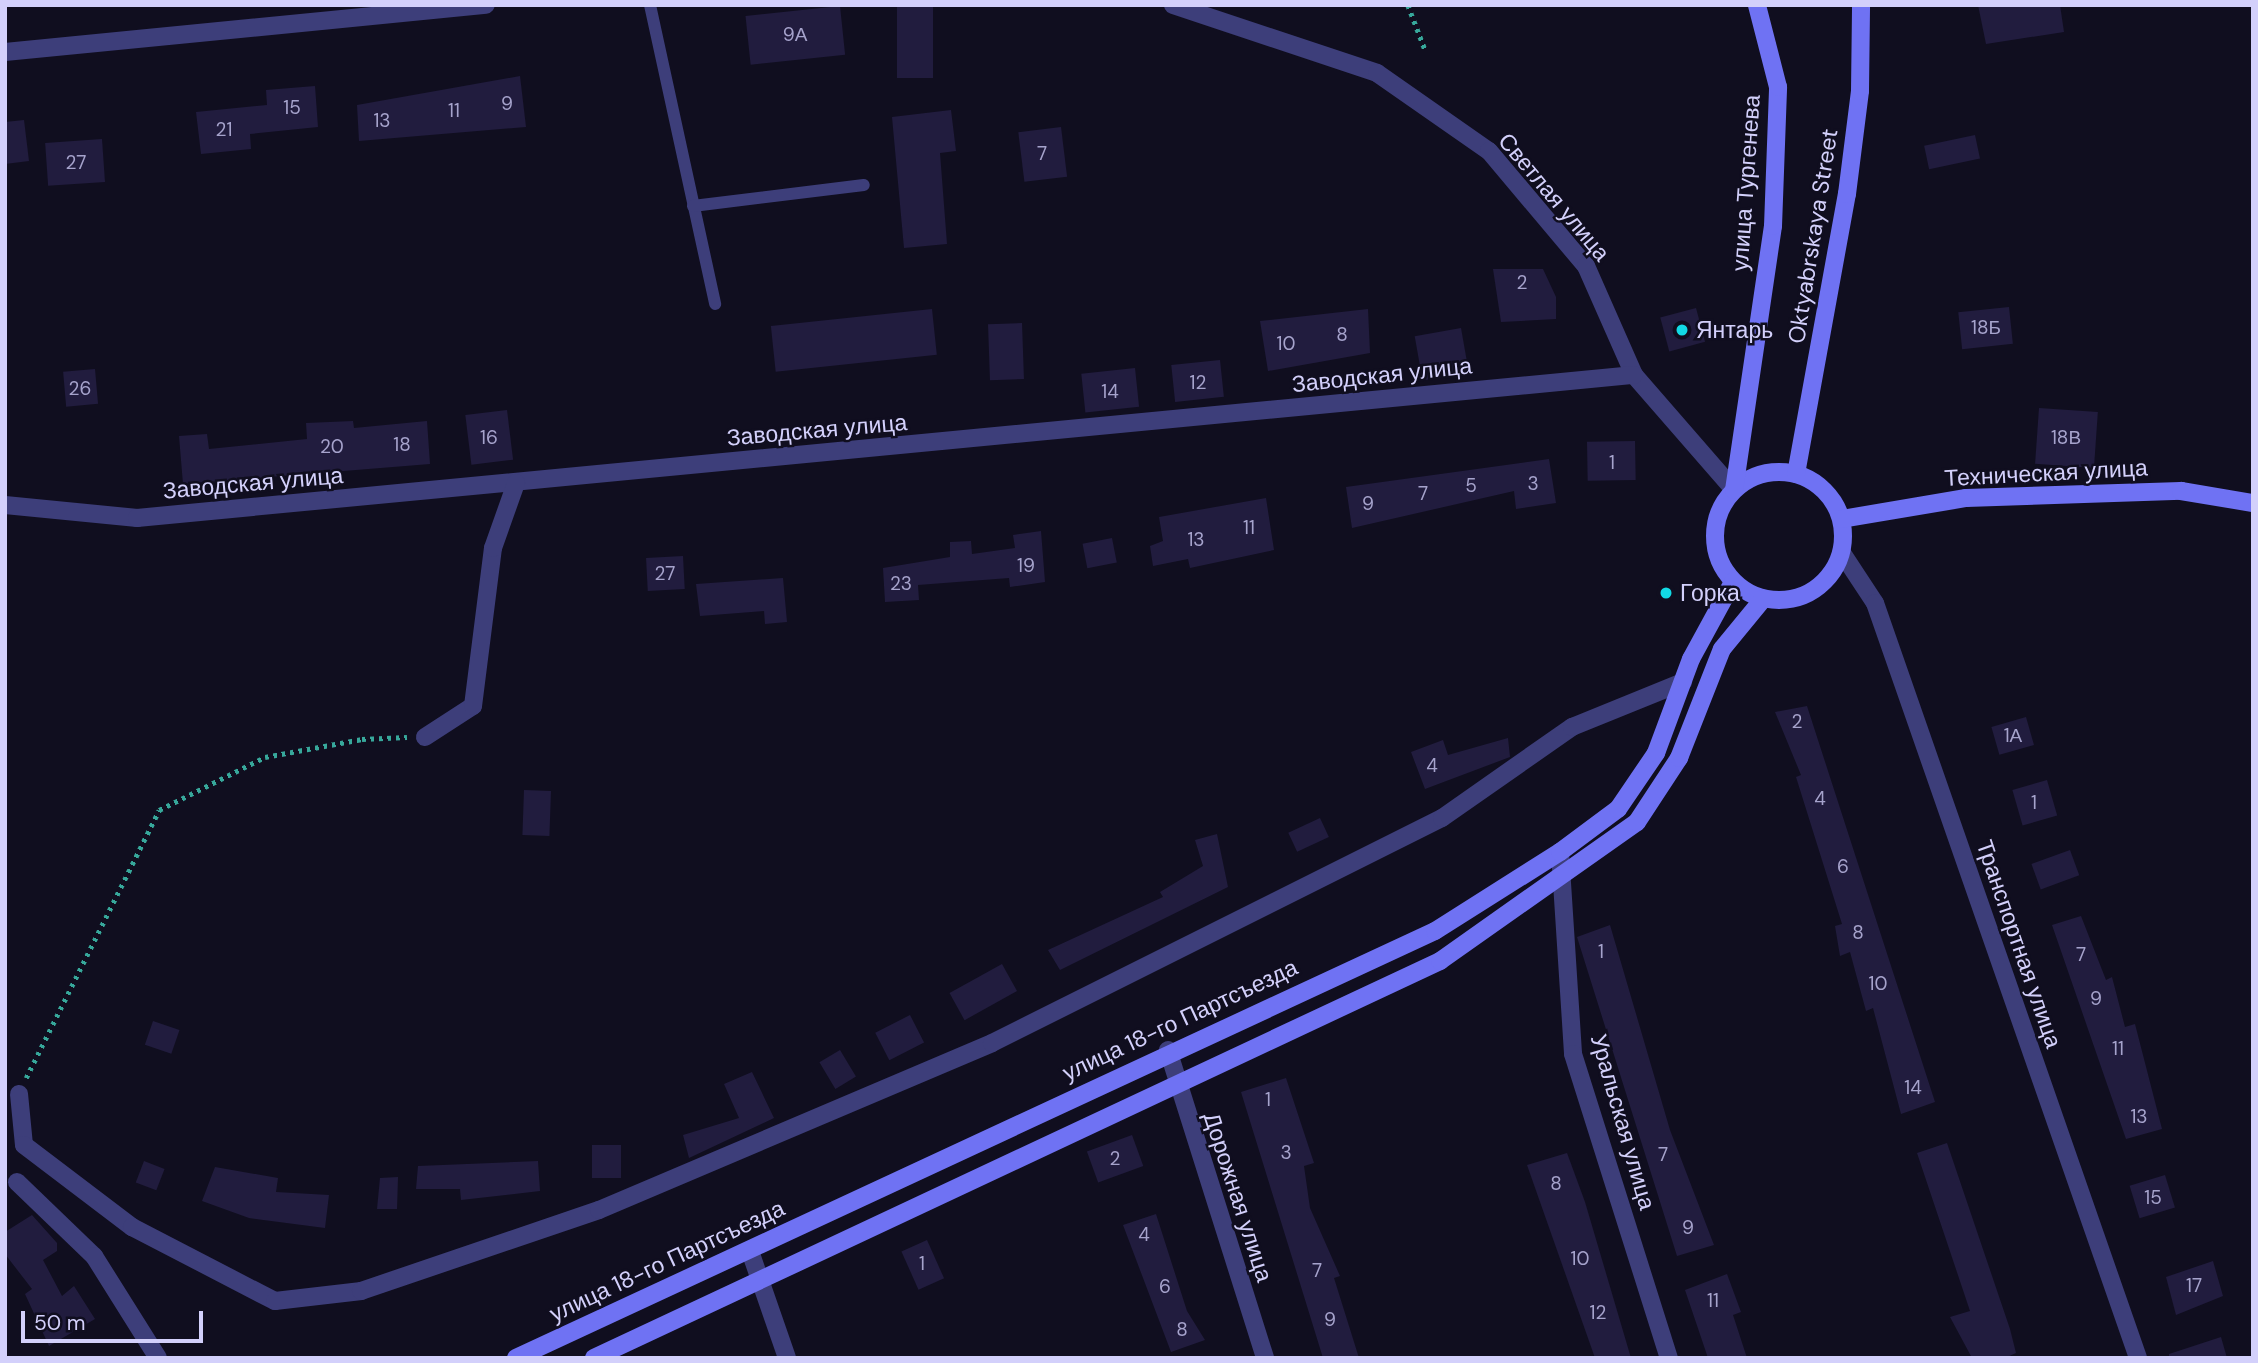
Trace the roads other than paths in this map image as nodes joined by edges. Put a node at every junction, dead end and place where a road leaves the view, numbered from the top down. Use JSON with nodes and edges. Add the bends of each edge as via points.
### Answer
{"nodes":[{"id":1,"x":486,"y":5,"type":"edge"},
{"id":2,"x":650,"y":5,"type":"edge"},
{"id":3,"x":1173,"y":5,"type":"edge"},
{"id":4,"x":1757,"y":5,"type":"edge"},
{"id":5,"x":1861,"y":5,"type":"edge"},
{"id":6,"x":5,"y":52,"type":"edge"},
{"id":7,"x":864,"y":185,"type":"dead end"},
{"id":8,"x":693,"y":206,"type":"junction"},
{"id":9,"x":715,"y":303,"type":"dead end"},
{"id":10,"x":1634,"y":375,"type":"junction"},
{"id":11,"x":1796,"y":474,"type":"junction"},
{"id":12,"x":516,"y":483,"type":"junction"},
{"id":13,"x":1734,"y":490,"type":"junction"},
{"id":14,"x":2253,"y":503,"type":"edge"},
{"id":15,"x":5,"y":505,"type":"edge"},
{"id":16,"x":1842,"y":519,"type":"junction"},
{"id":17,"x":1842,"y":553,"type":"junction"},
{"id":18,"x":1734,"y":582,"type":"junction"},
{"id":19,"x":1763,"y":599,"type":"junction"},
{"id":20,"x":1683,"y":682,"type":"junction"},
{"id":21,"x":425,"y":737,"type":"road end"},
{"id":22,"x":1560,"y":852,"type":"junction"},
{"id":23,"x":1560,"y":881,"type":"junction"},
{"id":24,"x":1168,"y":1050,"type":"junction"},
{"id":25,"x":1176,"y":1085,"type":"junction"},
{"id":26,"x":19,"y":1094,"type":"road end"},
{"id":27,"x":17,"y":1182,"type":"dead end"},
{"id":28,"x":750,"y":1251,"type":"junction"},
{"id":29,"x":759,"y":1278,"type":"junction"},
{"id":30,"x":158,"y":1358,"type":"edge"},
{"id":31,"x":516,"y":1358,"type":"edge"},
{"id":32,"x":594,"y":1358,"type":"edge"},
{"id":33,"x":787,"y":1358,"type":"edge"},
{"id":34,"x":1265,"y":1358,"type":"edge"},
{"id":35,"x":1669,"y":1358,"type":"edge"},
{"id":36,"x":2138,"y":1358,"type":"edge"}],
"edges":[{"from":1,"to":6,"type":"street"},
{"from":2,"to":8,"type":"lane"},
{"from":3,"to":10,"type":"street","name":"Светлая улица","via":[[1377,73],[1489,151],[1587,266]]},
{"from":4,"to":13,"type":"main road","name":"улица Тургенева","via":[[1778,87],[1773,226]]},
{"from":5,"to":11,"type":"main road","name":"Oktyabrskaya Street","via":[[1860,91],[1847,194]]},
{"from":7,"to":8,"type":"lane"},
{"from":8,"to":9,"type":"lane"},
{"from":10,"to":12,"type":"street","name":"Заводская улица"},
{"from":10,"to":13,"type":"street","name":"Светлая улица"},
{"from":11,"to":13,"type":"main road","via":[[1763,473]]},
{"from":11,"to":16,"type":"main road","via":[[1825,490]]},
{"from":12,"to":15,"type":"street","name":"Заводская улица","via":[[137,518]]},
{"from":12,"to":21,"type":"street","via":[[493,548],[473,706]]},
{"from":13,"to":18,"type":"main road","via":[[1715,526],[1722,566]]},
{"from":14,"to":16,"type":"main road","name":"Техническая улица","via":[[2181,491],[1966,498]]},
{"from":16,"to":17,"type":"main road"},
{"from":17,"to":19,"type":"main road","via":[[1834,571],[1803,597]]},
{"from":17,"to":36,"type":"street","name":"Транспортная улица","via":[[1875,603]]},
{"from":18,"to":19,"type":"main road"},
{"from":18,"to":20,"type":"main road","name":"улица 18-го Партсъезда"},
{"from":19,"to":23,"type":"main road","via":[[1722,649],[1679,758],[1637,822]]},
{"from":20,"to":22,"type":"main road","name":"улица 18-го Партсъезда","via":[[1656,753],[1618,809]]},
{"from":20,"to":26,"type":"street","via":[[1572,727],[1442,817],[992,1043],[599,1210],[361,1291],[275,1301],[132,1227],[24,1145]]},
{"from":22,"to":23,"type":"street","name":"Уральская улица"},
{"from":22,"to":24,"type":"main road","name":"улица 18-го Партсъезда","via":[[1435,931]]},
{"from":23,"to":25,"type":"main road","via":[[1440,961]]},
{"from":23,"to":35,"type":"street","name":"Уральская улица","via":[[1573,1054]]},
{"from":24,"to":25,"type":"street","name":"Дорожная улица"},
{"from":24,"to":28,"type":"main road","name":"улица 18-го Партсъезда"},
{"from":25,"to":29,"type":"main road"},
{"from":25,"to":34,"type":"street","name":"Дорожная улица"},
{"from":27,"to":30,"type":"street","via":[[94,1256]]},
{"from":28,"to":29,"type":"street"},
{"from":28,"to":31,"type":"main road","name":"улица 18-го Партсъезда"},
{"from":29,"to":32,"type":"main road"},
{"from":29,"to":33,"type":"street"}]}
